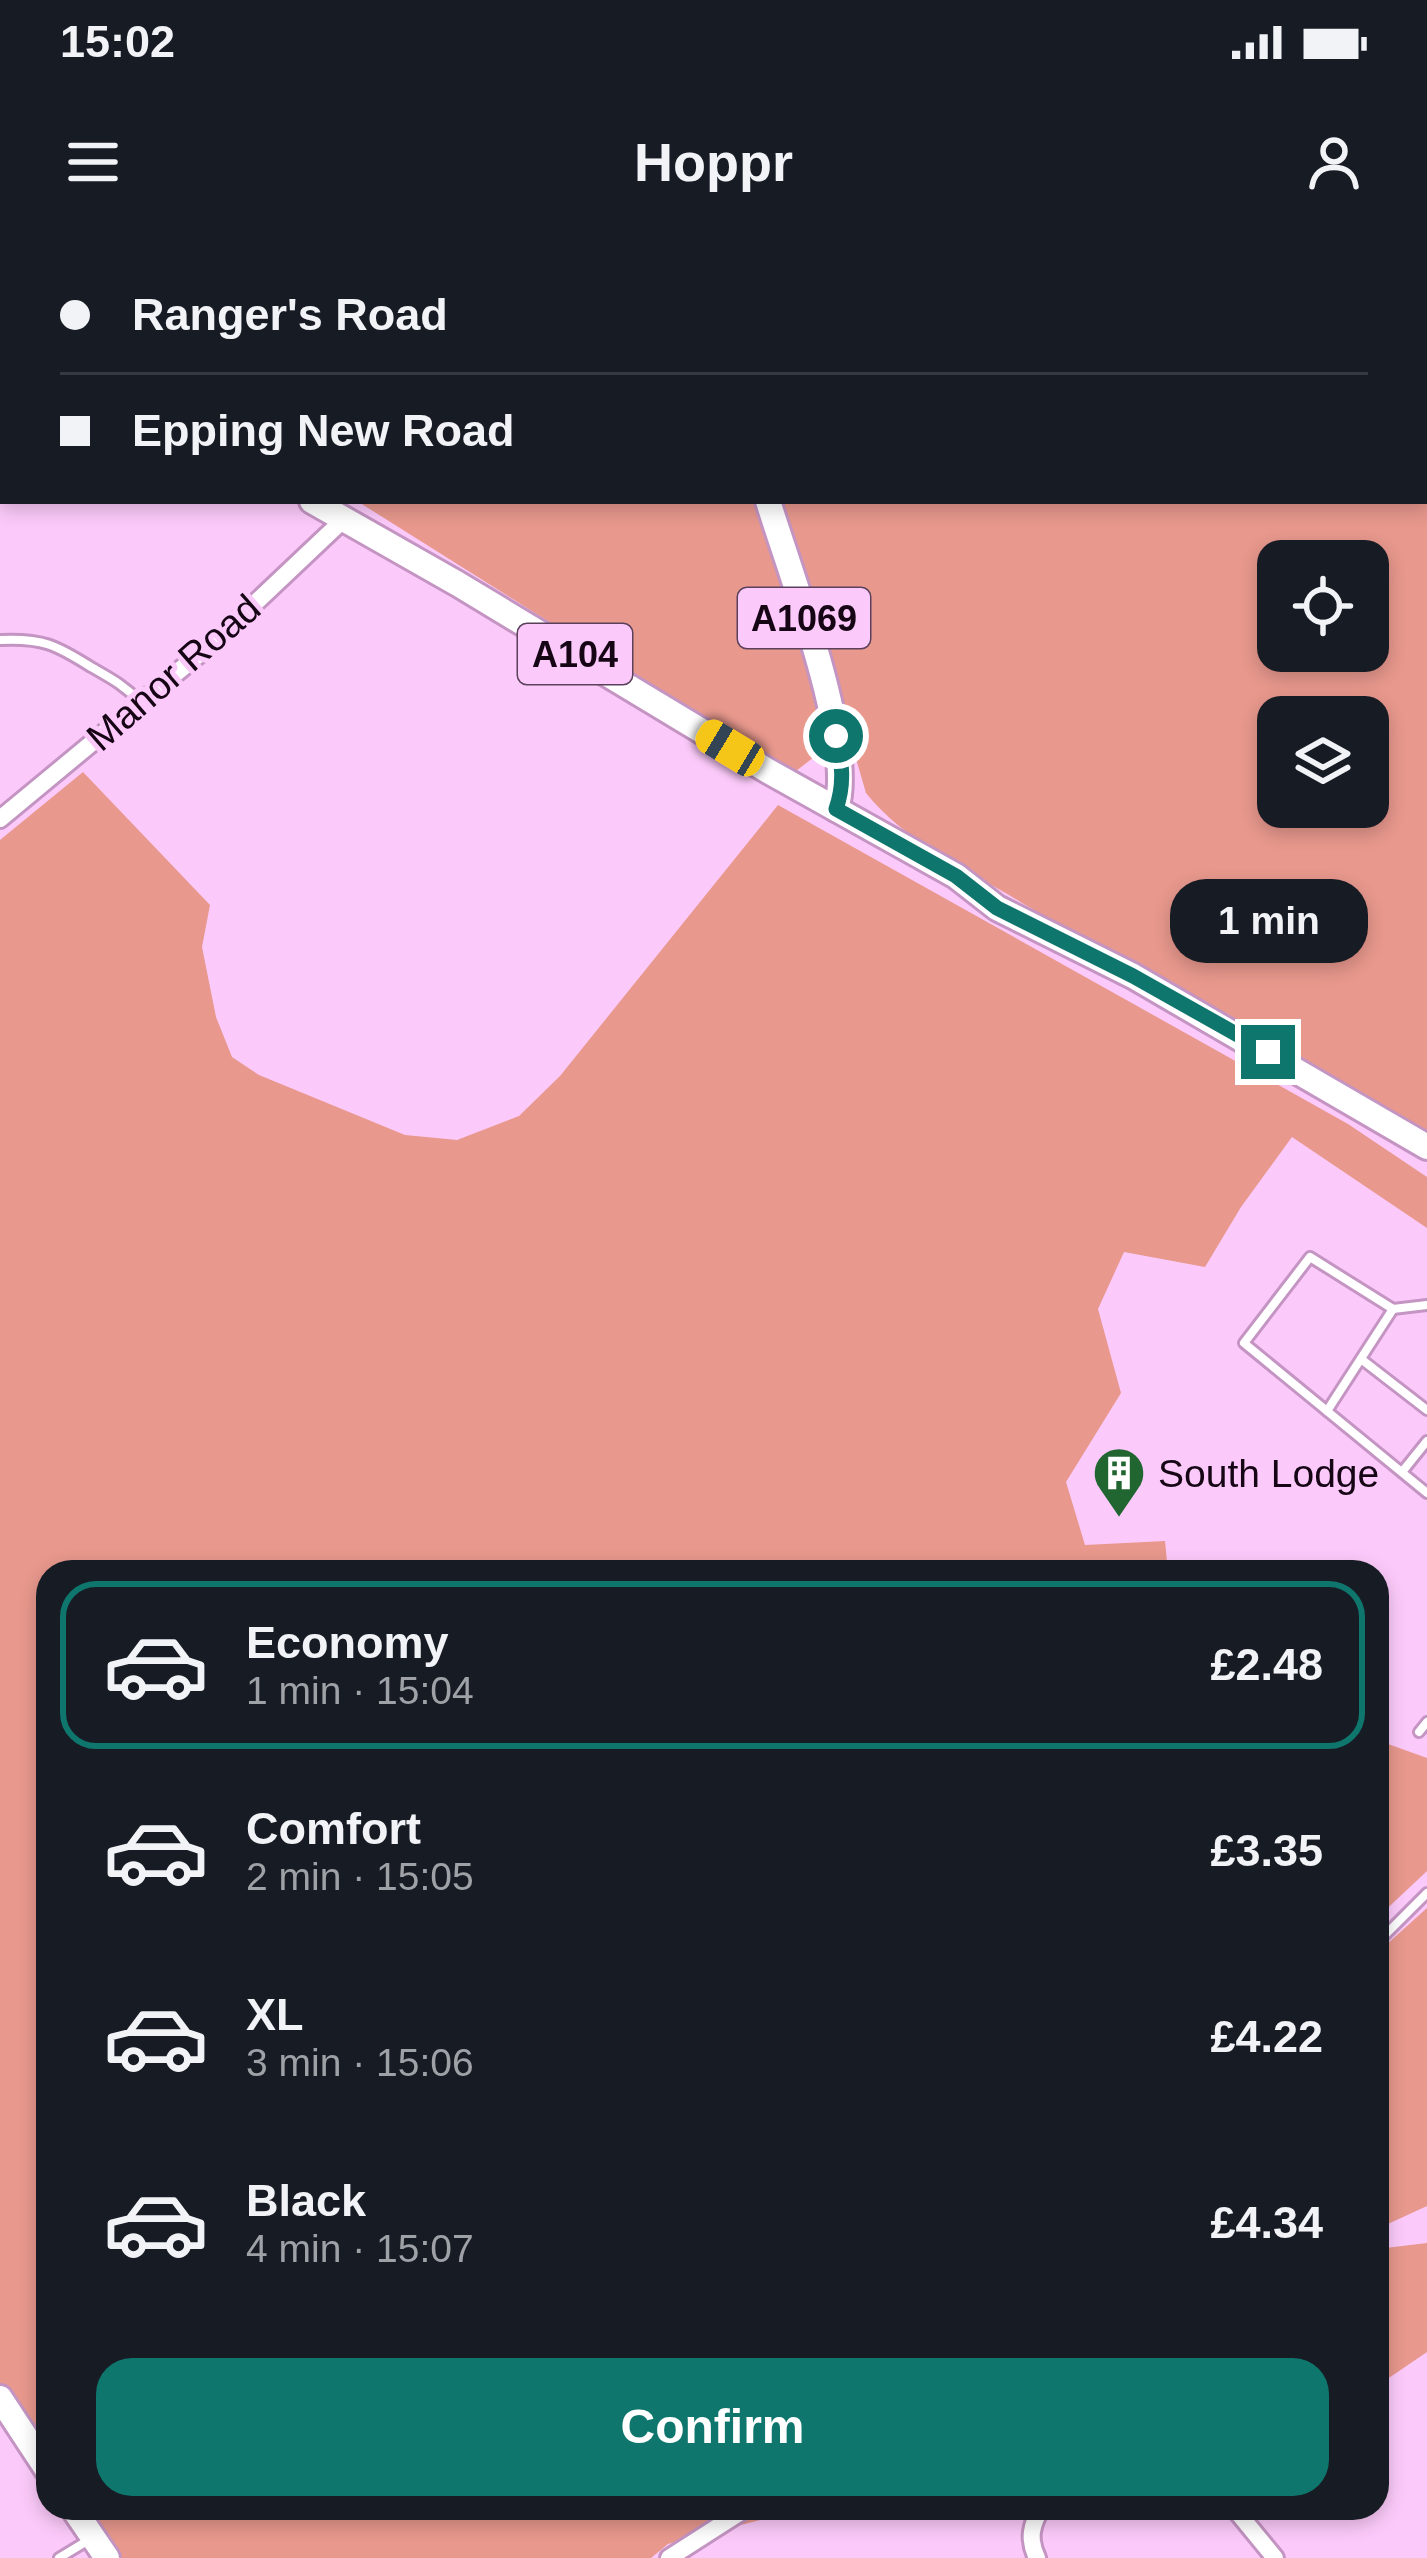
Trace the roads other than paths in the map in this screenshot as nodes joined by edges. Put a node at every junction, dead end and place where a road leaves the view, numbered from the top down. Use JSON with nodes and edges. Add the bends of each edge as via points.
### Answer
{"nodes":[{"id":1,"x":317,"y":504,"type":"edge"},
{"id":2,"x":769,"y":504,"type":"edge"},
{"id":3,"x":342,"y":521,"type":"junction"},
{"id":4,"x":0,"y":640,"type":"edge"},
{"id":5,"x":140,"y":702,"type":"junction"},
{"id":6,"x":836,"y":809,"type":"junction"},
{"id":7,"x":0,"y":819,"type":"edge"},
{"id":8,"x":1427,"y":1147,"type":"edge"},
{"id":9,"x":1427,"y":1305,"type":"edge"},
{"id":10,"x":1393,"y":1309,"type":"junction"},
{"id":11,"x":1361,"y":1359,"type":"junction"},
{"id":12,"x":1427,"y":1410,"type":"edge"},
{"id":13,"x":1328,"y":1411,"type":"junction"},
{"id":14,"x":1427,"y":1441,"type":"edge"},
{"id":15,"x":1402,"y":1472,"type":"junction"},
{"id":16,"x":1427,"y":1493,"type":"edge"},
{"id":17,"x":1427,"y":1722,"type":"edge"},
{"id":18,"x":1419,"y":1732,"type":"dead end"},
{"id":19,"x":1427,"y":1893,"type":"edge"},
{"id":20,"x":1389,"y":1931,"type":"edge"},
{"id":21,"x":0,"y":2398,"type":"edge"},
{"id":22,"x":36,"y":2452,"type":"edge"},
{"id":23,"x":81,"y":2520,"type":"edge"},
{"id":24,"x":728,"y":2520,"type":"edge"},
{"id":25,"x":1034,"y":2520,"type":"edge"},
{"id":26,"x":1244,"y":2520,"type":"edge"},
{"id":27,"x":100,"y":2548,"type":"edge"},
{"id":28,"x":59,"y":2558,"type":"edge"},
{"id":29,"x":669,"y":2558,"type":"edge"},
{"id":30,"x":1037,"y":2558,"type":"edge"},
{"id":31,"x":1275,"y":2558,"type":"edge"}],
"edges":[{"from":1,"to":3,"type":"main road","number":"A104"},
{"from":2,"to":6,"type":"main road","number":"A1069","via":[[843,766]]},
{"from":3,"to":5,"type":"street","name":"Manor Road"},
{"from":3,"to":6,"type":"main road","number":"A104"},
{"from":4,"to":5,"type":"lane","via":[[34,638],[70,650]]},
{"from":5,"to":7,"type":"street","name":"Manor Road"},
{"from":6,"to":8,"type":"main road","number":"A104","via":[[997,908],[1133,976]]},
{"from":9,"to":10,"type":"lane"},
{"from":10,"to":11,"type":"lane"},
{"from":10,"to":13,"type":"lane","via":[[1310,1257],[1244,1342]]},
{"from":11,"to":12,"type":"lane"},
{"from":11,"to":13,"type":"lane"},
{"from":13,"to":15,"type":"lane"},
{"from":14,"to":15,"type":"lane"},
{"from":15,"to":16,"type":"lane"},
{"from":17,"to":18,"type":"lane"},
{"from":19,"to":20,"type":"lane"},
{"from":21,"to":22,"type":"main road"},
{"from":23,"to":27,"type":"main road"},
{"from":24,"to":29,"type":"street"},
{"from":25,"to":30,"type":"street"},
{"from":26,"to":31,"type":"street"},
{"from":27,"to":28,"type":"lane"}]}
